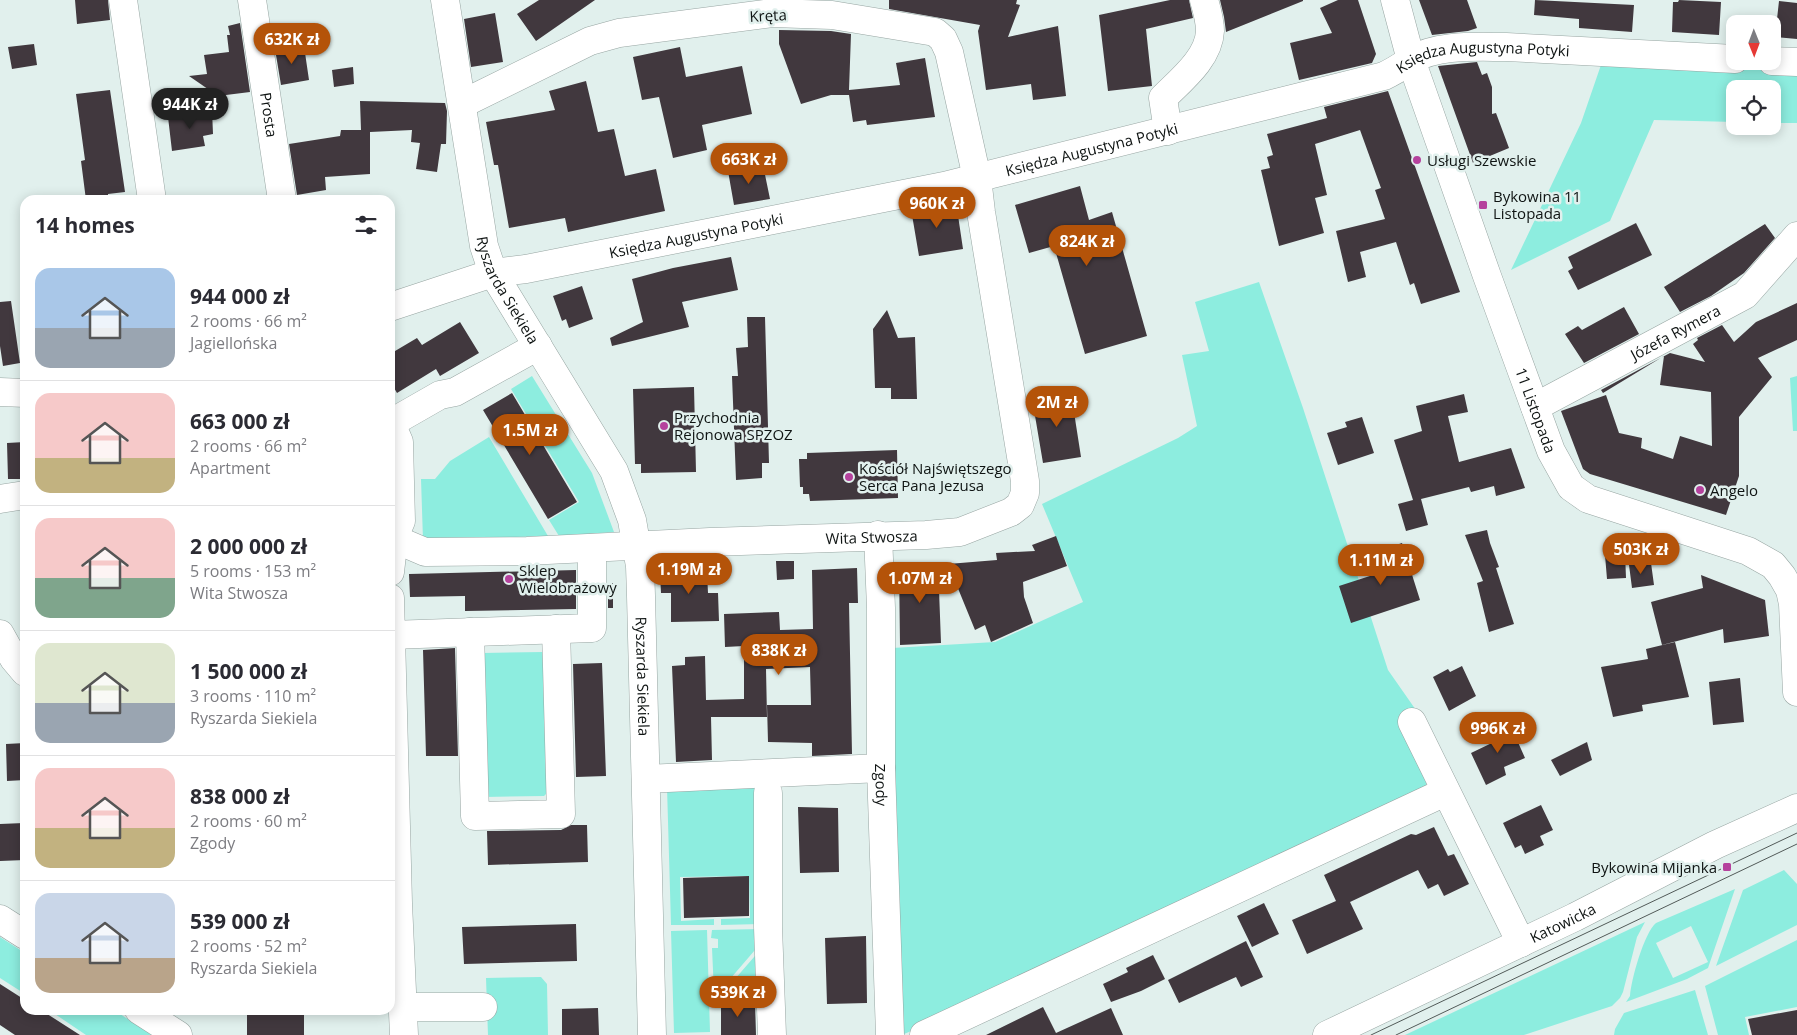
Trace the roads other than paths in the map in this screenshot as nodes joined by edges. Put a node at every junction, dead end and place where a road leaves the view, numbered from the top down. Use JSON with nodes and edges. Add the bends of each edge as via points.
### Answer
{"nodes":[{"id":1,"x":123,"y":0,"type":"edge"},
{"id":2,"x":252,"y":0,"type":"edge"},
{"id":3,"x":445,"y":0,"type":"edge"},
{"id":4,"x":1204,"y":0,"type":"edge"},
{"id":5,"x":1395,"y":0,"type":"edge"},
{"id":6,"x":771,"y":6,"type":"edge"},
{"id":7,"x":1726,"y":59,"type":"edge"},
{"id":8,"x":1411,"y":60,"type":"junction"},
{"id":9,"x":1781,"y":61,"type":"edge"},
{"id":10,"x":1797,"y":62,"type":"edge"},
{"id":11,"x":462,"y":104,"type":"junction"},
{"id":12,"x":1168,"y":131,"type":"junction"},
{"id":13,"x":978,"y":178,"type":"junction"},
{"id":14,"x":151,"y":195,"type":"edge"},
{"id":15,"x":281,"y":195,"type":"edge"},
{"id":16,"x":1797,"y":236,"type":"edge"},
{"id":17,"x":493,"y":273,"type":"junction"},
{"id":18,"x":395,"y":305,"type":"edge"},
{"id":19,"x":538,"y":346,"type":"junction"},
{"id":20,"x":0,"y":392,"type":"edge"},
{"id":21,"x":20,"y":393,"type":"edge"},
{"id":22,"x":1535,"y":407,"type":"junction"},
{"id":23,"x":395,"y":419,"type":"edge"},
{"id":24,"x":395,"y":433,"type":"edge"},
{"id":25,"x":20,"y":497,"type":"edge"},
{"id":26,"x":0,"y":499,"type":"edge"},
{"id":27,"x":395,"y":532,"type":"edge"},
{"id":28,"x":878,"y":535,"type":"junction"},
{"id":29,"x":395,"y":538,"type":"edge"},
{"id":30,"x":637,"y":545,"type":"junction"},
{"id":31,"x":592,"y":548,"type":"junction"},
{"id":32,"x":556,"y":629,"type":"junction"},
{"id":33,"x":470,"y":632,"type":"junction"},
{"id":34,"x":0,"y":634,"type":"edge"},
{"id":35,"x":395,"y":635,"type":"edge"},
{"id":36,"x":20,"y":666,"type":"edge"},
{"id":37,"x":1797,"y":692,"type":"edge"},
{"id":38,"x":1412,"y":722,"type":"dead end"},
{"id":39,"x":881,"y":768,"type":"junction"},
{"id":40,"x":646,"y":779,"type":"junction"},
{"id":41,"x":1445,"y":792,"type":"junction"},
{"id":42,"x":768,"y":793,"type":"dead end"},
{"id":43,"x":1795,"y":814,"type":"edge"},
{"id":44,"x":395,"y":915,"type":"edge"},
{"id":45,"x":0,"y":919,"type":"edge"},
{"id":46,"x":20,"y":933,"type":"edge"},
{"id":47,"x":1521,"y":943,"type":"junction"},
{"id":48,"x":483,"y":1007,"type":"dead end"},
{"id":49,"x":403,"y":1008,"type":"junction"},
{"id":50,"x":147,"y":1015,"type":"edge"},
{"id":51,"x":178,"y":1035,"type":"edge"},
{"id":52,"x":404,"y":1035,"type":"edge"},
{"id":53,"x":652,"y":1035,"type":"edge"},
{"id":54,"x":772,"y":1035,"type":"edge"},
{"id":55,"x":890,"y":1035,"type":"edge"},
{"id":56,"x":924,"y":1035,"type":"edge"},
{"id":57,"x":1327,"y":1035,"type":"edge"}],
"edges":[{"from":1,"to":14,"type":"street"},
{"from":2,"to":15,"type":"street","name":"Prosta"},
{"from":3,"to":11,"type":"street","name":"Ryszarda Siekiela"},
{"from":4,"to":12,"type":"street","via":[[1210,34],[1191,69],[1163,98]]},
{"from":5,"to":8,"type":"street","name":"11 Listopada"},
{"from":6,"to":11,"type":"street","name":"Kręta","via":[[604,36]]},
{"from":6,"to":13,"type":"street","name":"Kręta","via":[[935,32],[943,39],[949,52]]},
{"from":7,"to":8,"type":"street","name":"Księdza Augustyna Potyki","via":[[1470,46],[1435,51]]},
{"from":8,"to":12,"type":"street","name":"Księdza Augustyna Potyki","via":[[1384,76]]},
{"from":8,"to":22,"type":"street","name":"11 Listopada"},
{"from":9,"to":10,"type":"street"},
{"from":11,"to":17,"type":"street","name":"Ryszarda Siekiela","via":[[484,246]]},
{"from":12,"to":13,"type":"street","name":"Księdza Augustyna Potyki"},
{"from":13,"to":17,"type":"street","name":"Księdza Augustyna Potyki"},
{"from":13,"to":28,"type":"street","name":"Wita Stwosza","via":[[1024,493],[1020,505],[1012,512],[960,532]]},
{"from":16,"to":22,"type":"street","name":"Józefa Rymera","via":[[1744,295]]},
{"from":17,"to":18,"type":"street","name":"Księdza Augustyna Potyki"},
{"from":17,"to":19,"type":"street","name":"Ryszarda Siekiela"},
{"from":19,"to":23,"type":"street","via":[[456,392],[440,395]]},
{"from":19,"to":30,"type":"street","name":"Ryszarda Siekiela","via":[[614,471],[632,520]]},
{"from":20,"to":21,"type":"street"},
{"from":22,"to":37,"type":"street","name":"11 Listopada","via":[[1551,451],[1566,478],[1588,499],[1748,551],[1773,565],[1790,590],[1793,604]]},
{"from":24,"to":27,"type":"street","via":[[399,442],[401,521]]},
{"from":25,"to":26,"type":"street"},
{"from":28,"to":30,"type":"street","name":"Wita Stwosza"},
{"from":28,"to":39,"type":"street","name":"Zgody"},
{"from":29,"to":31,"type":"street","name":"Wita Stwosza","via":[[425,552]]},
{"from":30,"to":31,"type":"street","name":"Wita Stwosza"},
{"from":30,"to":40,"type":"street","name":"Ryszarda Siekiela"},
{"from":31,"to":32,"type":"street","via":[[592,628]]},
{"from":32,"to":33,"type":"street"},
{"from":32,"to":33,"type":"street","via":[[561,814],[475,816]]},
{"from":33,"to":35,"type":"street"},
{"from":34,"to":36,"type":"street"},
{"from":38,"to":41,"type":"street"},
{"from":39,"to":40,"type":"street"},
{"from":39,"to":55,"type":"street","name":"Zgody"},
{"from":40,"to":53,"type":"street","name":"Ryszarda Siekiela"},
{"from":41,"to":47,"type":"street"},
{"from":41,"to":56,"type":"street"},
{"from":42,"to":54,"type":"street"},
{"from":43,"to":47,"type":"street","name":"Katowicka","via":[[1715,845]]},
{"from":44,"to":49,"type":"street"},
{"from":45,"to":46,"type":"street"},
{"from":47,"to":57,"type":"street","name":"Katowicka"},
{"from":48,"to":49,"type":"street"},
{"from":49,"to":52,"type":"street"},
{"from":50,"to":51,"type":"street"}]}
